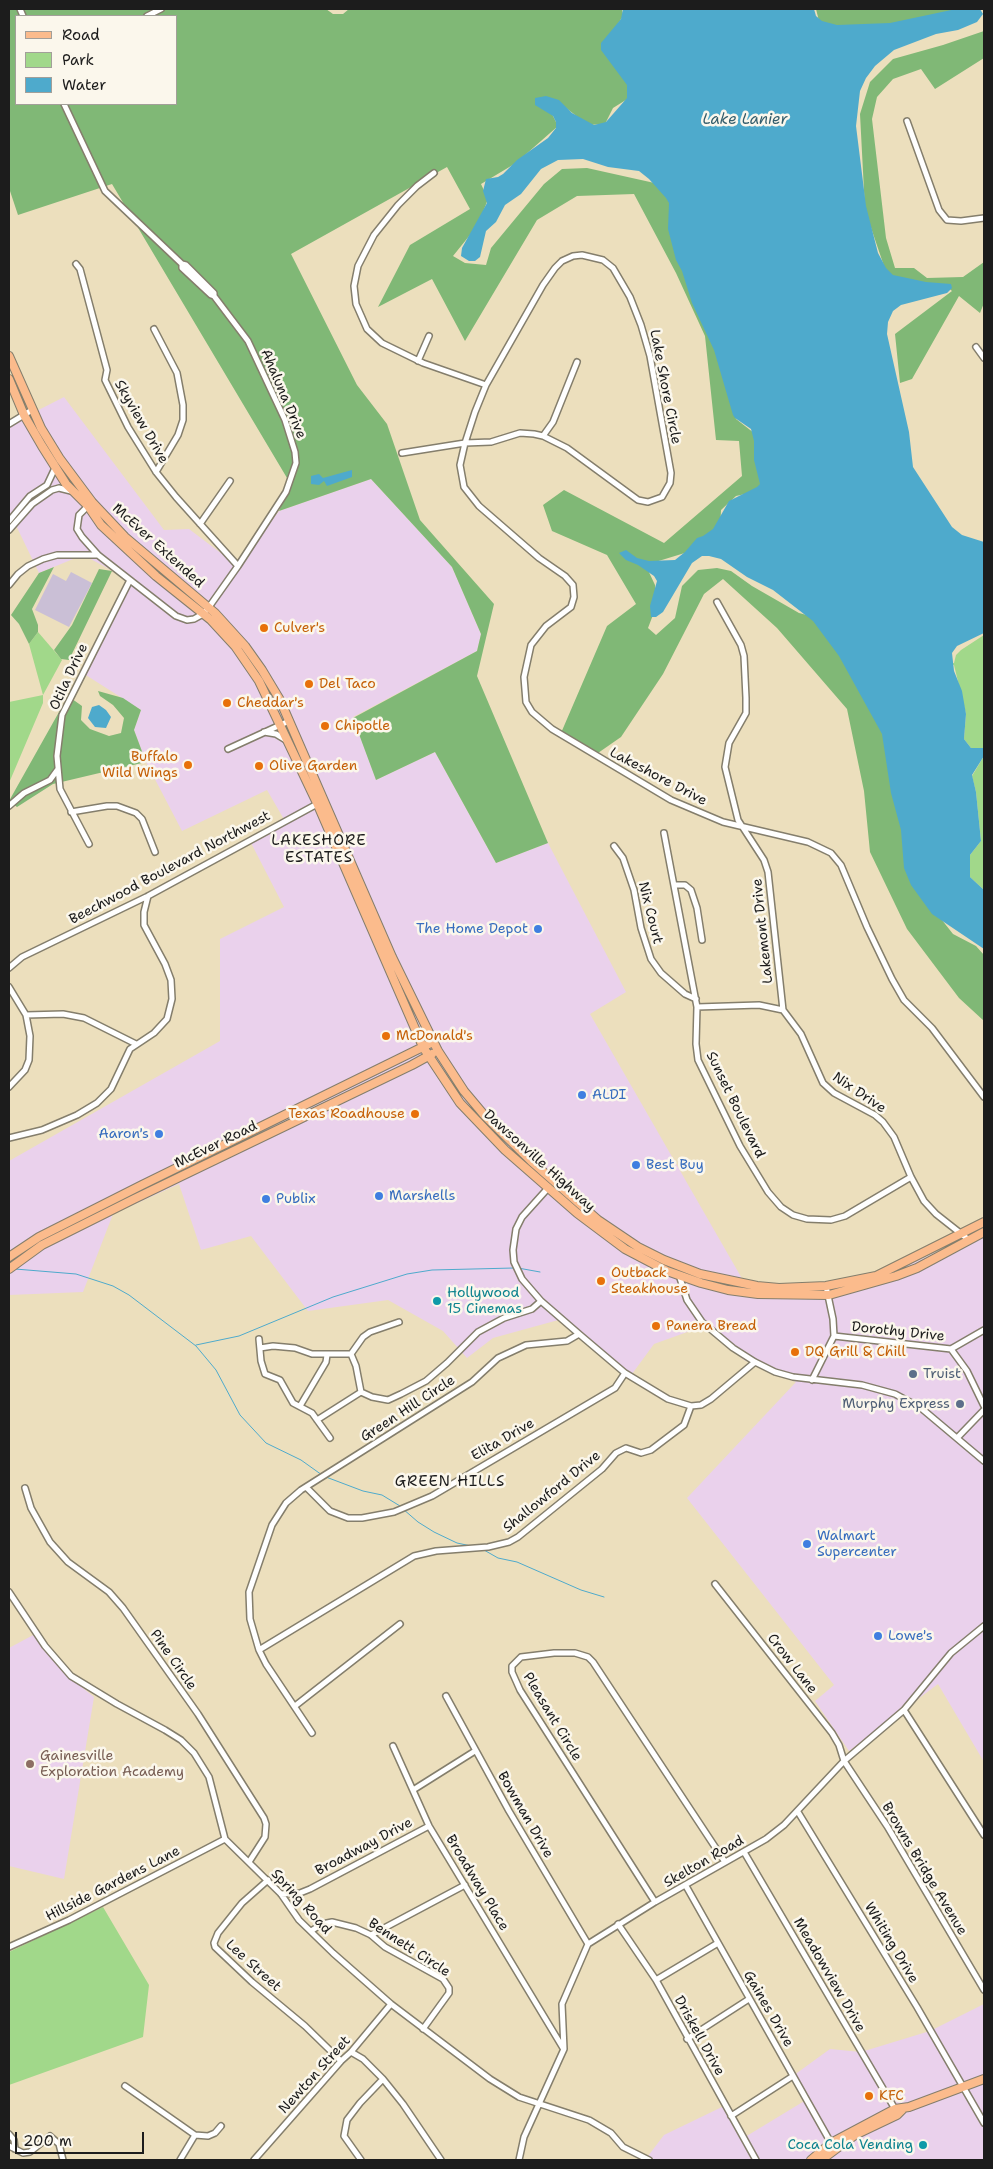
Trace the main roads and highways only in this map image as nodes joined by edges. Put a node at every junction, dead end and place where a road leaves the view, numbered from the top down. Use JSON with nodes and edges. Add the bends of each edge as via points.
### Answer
{"nodes":[{"id":1,"x":9,"y":356,"type":"edge"},
{"id":2,"x":9,"y":379,"type":"edge"},
{"id":3,"x":90,"y":504,"type":"junction"},
{"id":4,"x":209,"y":607,"type":"joint"},
{"id":5,"x":320,"y":802,"type":"junction"},
{"id":6,"x":360,"y":882,"type":"junction"},
{"id":7,"x":352,"y":886,"type":"junction"},
{"id":8,"x":433,"y":1042,"type":"junction"},
{"id":9,"x":423,"y":1047,"type":"junction"},
{"id":10,"x":438,"y":1051,"type":"junction"},
{"id":11,"x":428,"y":1056,"type":"junction"},
{"id":12,"x":318,"y":1099,"type":"junction"},
{"id":13,"x":270,"y":1133,"type":"junction"},
{"id":14,"x":984,"y":1222,"type":"edge"},
{"id":15,"x":984,"y":1232,"type":"edge"},
{"id":16,"x":9,"y":1257,"type":"edge"},
{"id":17,"x":9,"y":1269,"type":"edge"},
{"id":18,"x":984,"y":2079,"type":"edge"},
{"id":19,"x":899,"y":2109,"type":"junction"},
{"id":20,"x":810,"y":2160,"type":"edge"},
{"id":21,"x":821,"y":2160,"type":"edge"}],
"edges":[{"from":1,"to":3,"type":"main road","name":"Dawsonville Highway","via":[[32,410]]},
{"from":2,"to":3,"type":"main road","name":"Dawsonville Highway","via":[[24,415],[55,468]]},
{"from":3,"to":4,"type":"main road","name":"McEver Extended"},
{"from":3,"to":5,"type":"main road","name":"Dawsonville Highway","via":[[113,538],[203,614],[251,669]]},
{"from":4,"to":5,"type":"main road","name":"Dawsonville Highway","via":[[250,652],[280,700]]},
{"from":5,"to":6,"type":"main road","name":"Dawsonville Highway"},
{"from":5,"to":7,"type":"main road","name":"Dawsonville Highway"},
{"from":6,"to":7,"type":"main road"},
{"from":6,"to":8,"type":"main road","name":"Dawsonville Highway"},
{"from":7,"to":9,"type":"main road","name":"Dawsonville Highway"},
{"from":8,"to":9,"type":"main road","name":"McEver Road"},
{"from":8,"to":10,"type":"main road","name":"Dawsonville Highway"},
{"from":9,"to":11,"type":"main road","name":"Dawsonville Highway"},
{"from":9,"to":12,"type":"main road","name":"McEver Road"},
{"from":10,"to":11,"type":"main road","name":"McEver Road"},
{"from":10,"to":14,"type":"main road","name":"Dawsonville Highway","via":[[464,1091],[486,1116],[531,1161],[610,1229],[680,1267],[721,1280],[780,1288],[826,1286],[876,1276]]},
{"from":11,"to":13,"type":"main road","name":"McEver Road"},
{"from":11,"to":15,"type":"main road","name":"Dawsonville Highway","via":[[470,1116],[504,1150],[606,1236],[640,1258],[678,1275],[716,1287],[758,1294],[829,1295],[917,1268]]},
{"from":12,"to":13,"type":"main road","via":[[313,1107]]},
{"from":12,"to":16,"type":"main road","name":"McEver Road","via":[[46,1234]]},
{"from":13,"to":17,"type":"main road","name":"McEver Road","via":[[42,1245]]},
{"from":18,"to":19,"type":"main road"},
{"from":19,"to":20,"type":"main road","via":[[832,2143]]},
{"from":19,"to":21,"type":"main road","via":[[897,2115],[855,2135]]}]}
